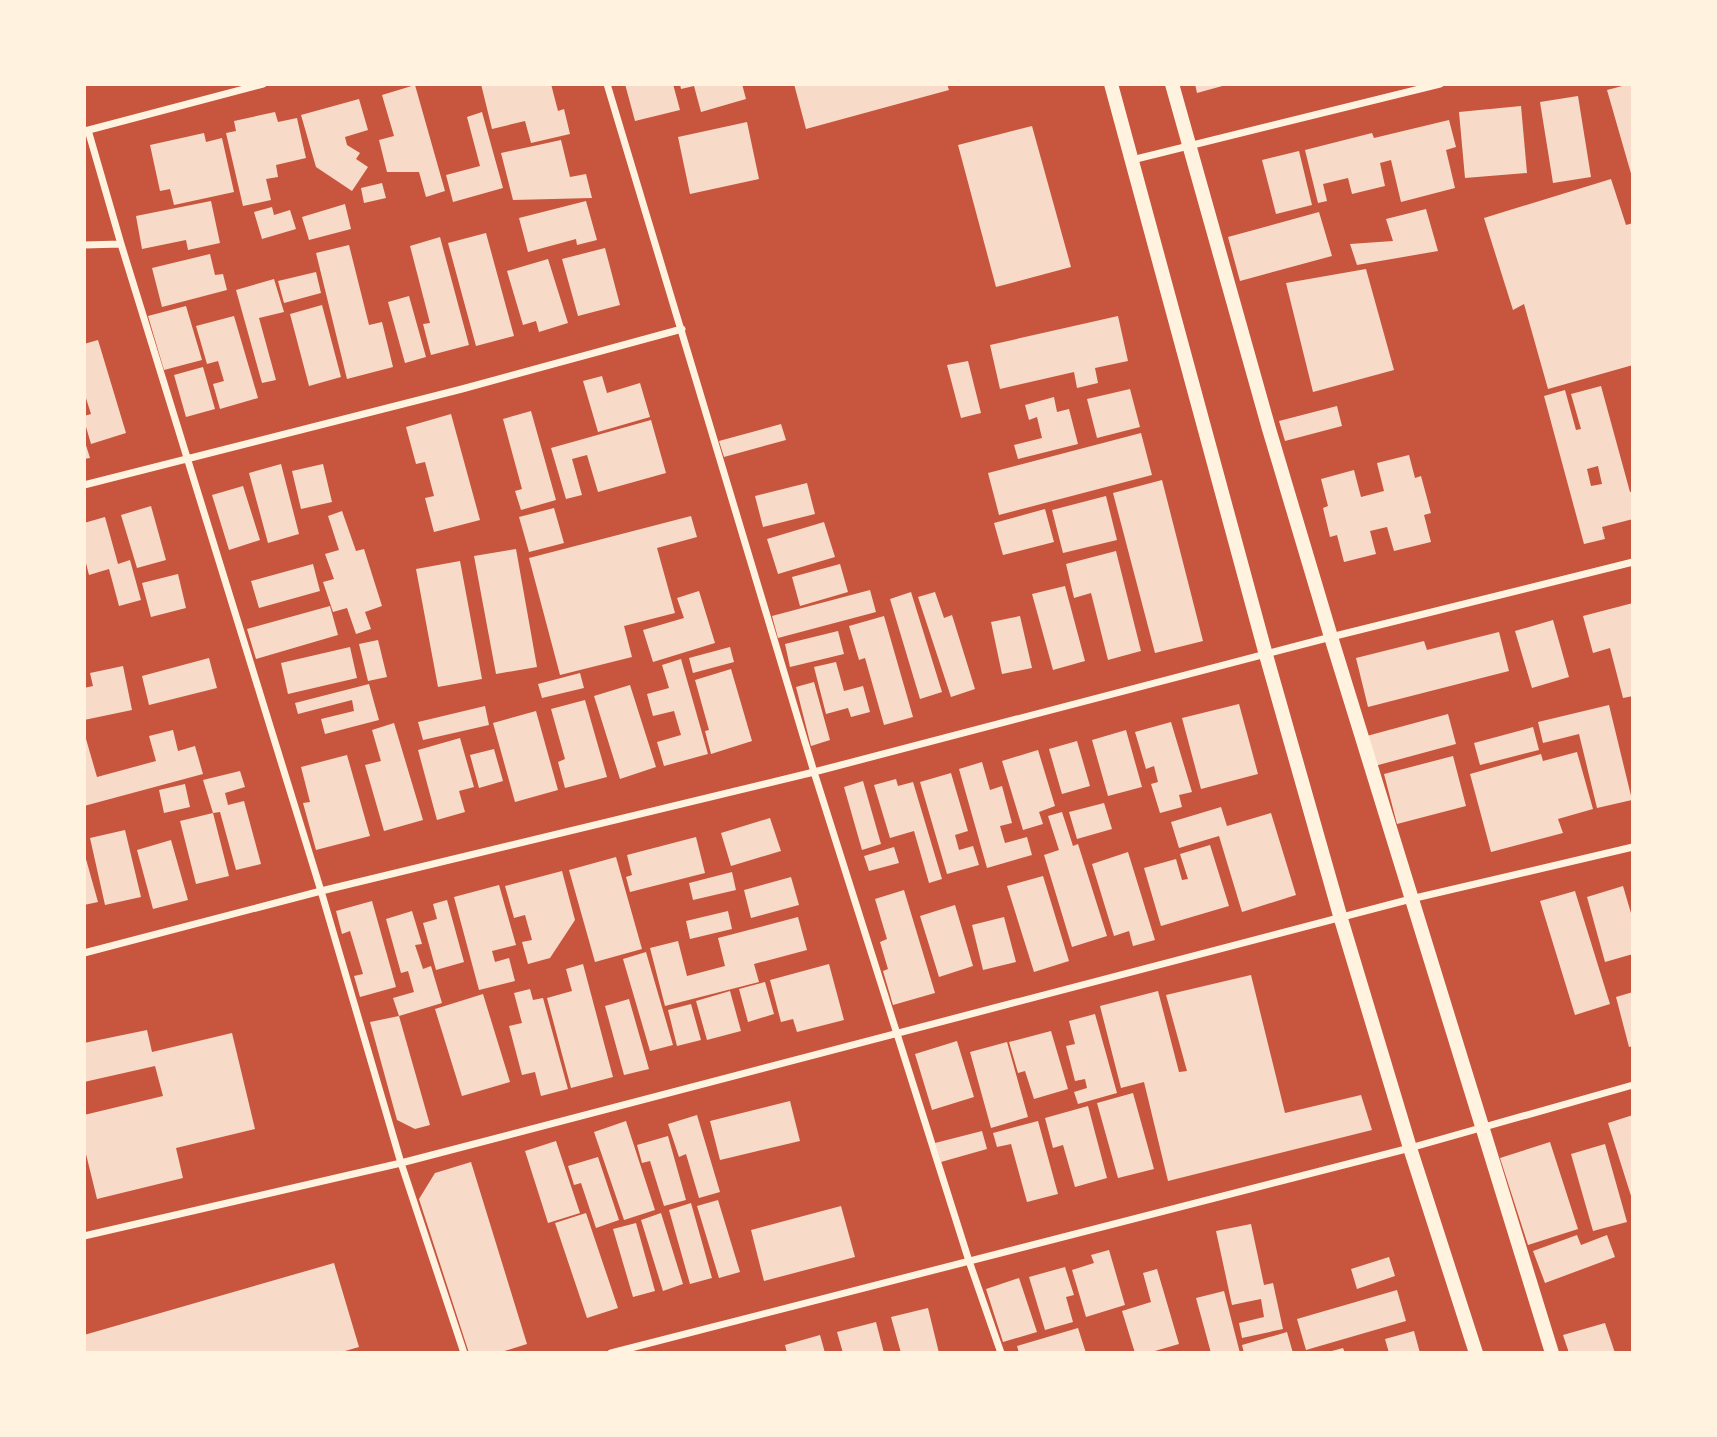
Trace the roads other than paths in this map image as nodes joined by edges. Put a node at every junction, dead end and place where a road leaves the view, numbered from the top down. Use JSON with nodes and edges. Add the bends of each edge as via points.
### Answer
{"nodes":[{"id":1,"x":262,"y":84,"type":"edge"},
{"id":2,"x":607,"y":84,"type":"edge"},
{"id":3,"x":1111,"y":84,"type":"edge"},
{"id":4,"x":1172,"y":84,"type":"edge"},
{"id":5,"x":1440,"y":84,"type":"edge"},
{"id":6,"x":86,"y":131,"type":"edge"},
{"id":7,"x":1190,"y":144,"type":"junction"},
{"id":8,"x":1132,"y":160,"type":"junction"},
{"id":9,"x":121,"y":244,"type":"junction"},
{"id":10,"x":84,"y":245,"type":"edge"},
{"id":11,"x":682,"y":329,"type":"junction"},
{"id":12,"x":189,"y":459,"type":"junction"},
{"id":13,"x":84,"y":485,"type":"edge"},
{"id":14,"x":1633,"y":562,"type":"edge"},
{"id":15,"x":1331,"y":637,"type":"junction"},
{"id":16,"x":1266,"y":655,"type":"junction"},
{"id":17,"x":814,"y":772,"type":"junction"},
{"id":18,"x":1633,"y":847,"type":"edge"},
{"id":19,"x":321,"y":891,"type":"junction"},
{"id":20,"x":1410,"y":899,"type":"junction"},
{"id":21,"x":1342,"y":919,"type":"junction"},
{"id":22,"x":84,"y":953,"type":"edge"},
{"id":23,"x":898,"y":1033,"type":"junction"},
{"id":24,"x":1633,"y":1085,"type":"edge"},
{"id":25,"x":1481,"y":1127,"type":"junction"},
{"id":26,"x":1410,"y":1148,"type":"junction"},
{"id":27,"x":401,"y":1163,"type":"junction"},
{"id":28,"x":84,"y":1236,"type":"edge"},
{"id":29,"x":969,"y":1261,"type":"junction"},
{"id":30,"x":464,"y":1353,"type":"edge"},
{"id":31,"x":611,"y":1353,"type":"edge"},
{"id":32,"x":1001,"y":1353,"type":"edge"},
{"id":33,"x":1476,"y":1353,"type":"edge"},
{"id":34,"x":1552,"y":1353,"type":"edge"}],
"edges":[{"from":1,"to":6,"type":"street"},
{"from":2,"to":11,"type":"street"},
{"from":3,"to":8,"type":"main road"},
{"from":4,"to":7,"type":"main road"},
{"from":5,"to":7,"type":"street"},
{"from":6,"to":9,"type":"street"},
{"from":7,"to":8,"type":"street"},
{"from":7,"to":15,"type":"main road"},
{"from":8,"to":16,"type":"main road"},
{"from":9,"to":10,"type":"street"},
{"from":9,"to":12,"type":"street"},
{"from":11,"to":12,"type":"street"},
{"from":11,"to":17,"type":"street"},
{"from":12,"to":13,"type":"street"},
{"from":12,"to":19,"type":"street"},
{"from":14,"to":15,"type":"street"},
{"from":15,"to":16,"type":"street"},
{"from":15,"to":20,"type":"main road"},
{"from":16,"to":17,"type":"street"},
{"from":16,"to":21,"type":"main road"},
{"from":17,"to":19,"type":"street"},
{"from":17,"to":23,"type":"street"},
{"from":18,"to":20,"type":"street"},
{"from":19,"to":22,"type":"street"},
{"from":19,"to":27,"type":"street"},
{"from":20,"to":21,"type":"street"},
{"from":20,"to":25,"type":"main road"},
{"from":21,"to":23,"type":"street"},
{"from":21,"to":26,"type":"main road"},
{"from":23,"to":27,"type":"street"},
{"from":23,"to":29,"type":"street"},
{"from":24,"to":25,"type":"street"},
{"from":25,"to":26,"type":"street"},
{"from":25,"to":34,"type":"main road"},
{"from":26,"to":29,"type":"street"},
{"from":26,"to":33,"type":"main road"},
{"from":27,"to":28,"type":"street"},
{"from":27,"to":30,"type":"street"},
{"from":29,"to":31,"type":"street"},
{"from":29,"to":32,"type":"street"}]}
